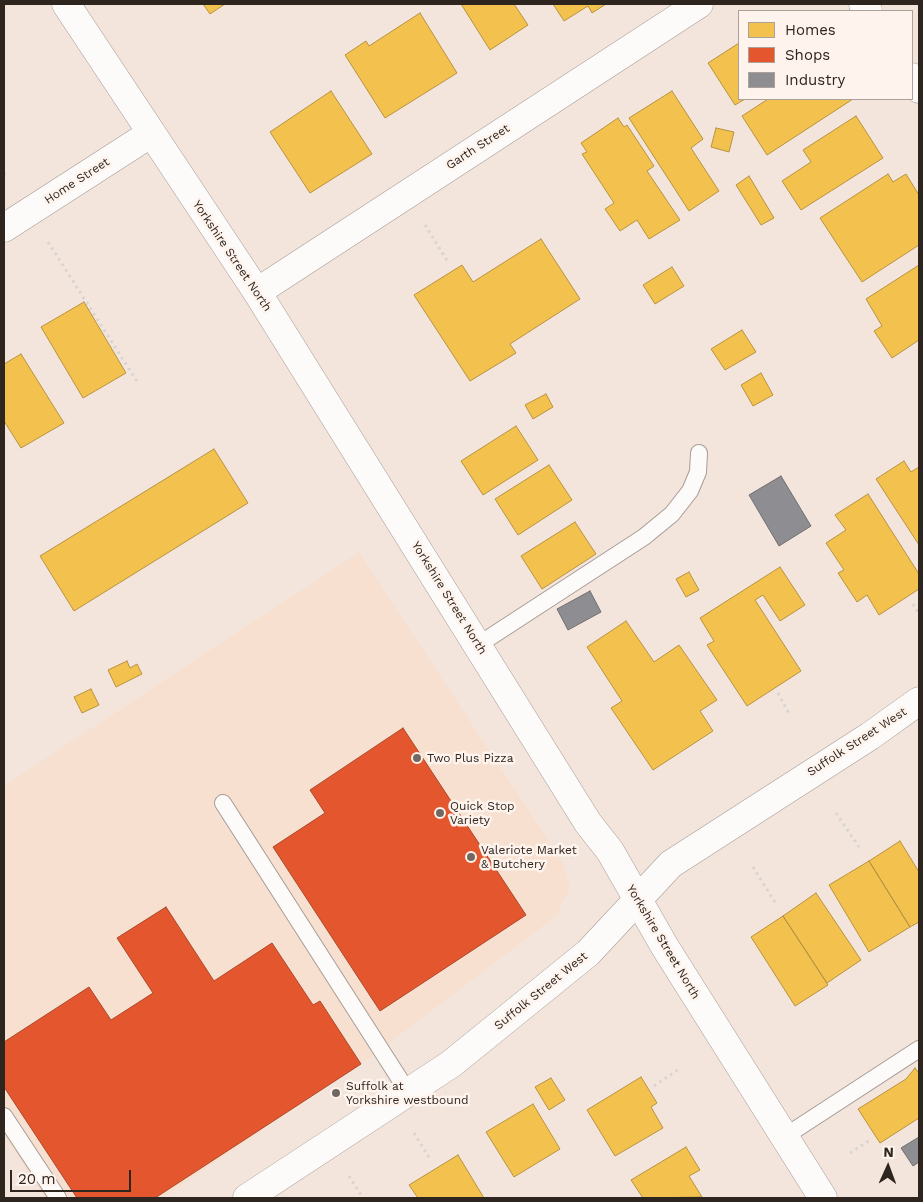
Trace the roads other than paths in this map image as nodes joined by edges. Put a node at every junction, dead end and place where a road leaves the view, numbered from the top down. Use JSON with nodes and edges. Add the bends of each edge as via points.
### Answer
{"nodes":[{"id":1,"x":66,"y":4,"type":"edge"},
{"id":2,"x":699,"y":4,"type":"edge"},
{"id":3,"x":150,"y":134,"type":"junction"},
{"id":4,"x":4,"y":228,"type":"edge"},
{"id":5,"x":257,"y":292,"type":"junction"},
{"id":6,"x":699,"y":453,"type":"dead end"},
{"id":7,"x":478,"y":645,"type":"junction"},
{"id":8,"x":919,"y":701,"type":"edge"},
{"id":9,"x":222,"y":803,"type":"dead end"},
{"id":10,"x":638,"y":900,"type":"junction"},
{"id":11,"x":919,"y":1049,"type":"edge"},
{"id":12,"x":408,"y":1092,"type":"junction"},
{"id":13,"x":4,"y":1116,"type":"edge"},
{"id":14,"x":784,"y":1137,"type":"junction"},
{"id":15,"x":58,"y":1198,"type":"edge"},
{"id":16,"x":247,"y":1198,"type":"edge"},
{"id":17,"x":823,"y":1198,"type":"edge"}],
"edges":[{"from":1,"to":3,"type":"street","name":"Yorkshire Street North"},
{"from":2,"to":5,"type":"street","name":"Garth Street"},
{"from":3,"to":4,"type":"street","name":"Home Street"},
{"from":3,"to":5,"type":"street","name":"Yorkshire Street North"},
{"from":5,"to":7,"type":"street","name":"Yorkshire Street North"},
{"from":6,"to":7,"type":"lane","via":[[698,472],[690,490],[672,514],[644,537]]},
{"from":7,"to":10,"type":"street","name":"Yorkshire Street North"},
{"from":8,"to":10,"type":"street","name":"Suffolk Street West","via":[[671,864]]},
{"from":9,"to":12,"type":"lane"},
{"from":10,"to":12,"type":"street","name":"Suffolk Street West","via":[[588,953],[451,1064]]},
{"from":10,"to":14,"type":"street","name":"Yorkshire Street North"},
{"from":11,"to":14,"type":"lane"},
{"from":12,"to":16,"type":"street","name":"Suffolk Street West"},
{"from":13,"to":15,"type":"lane"},
{"from":14,"to":17,"type":"street","name":"Yorkshire Street North"}]}
